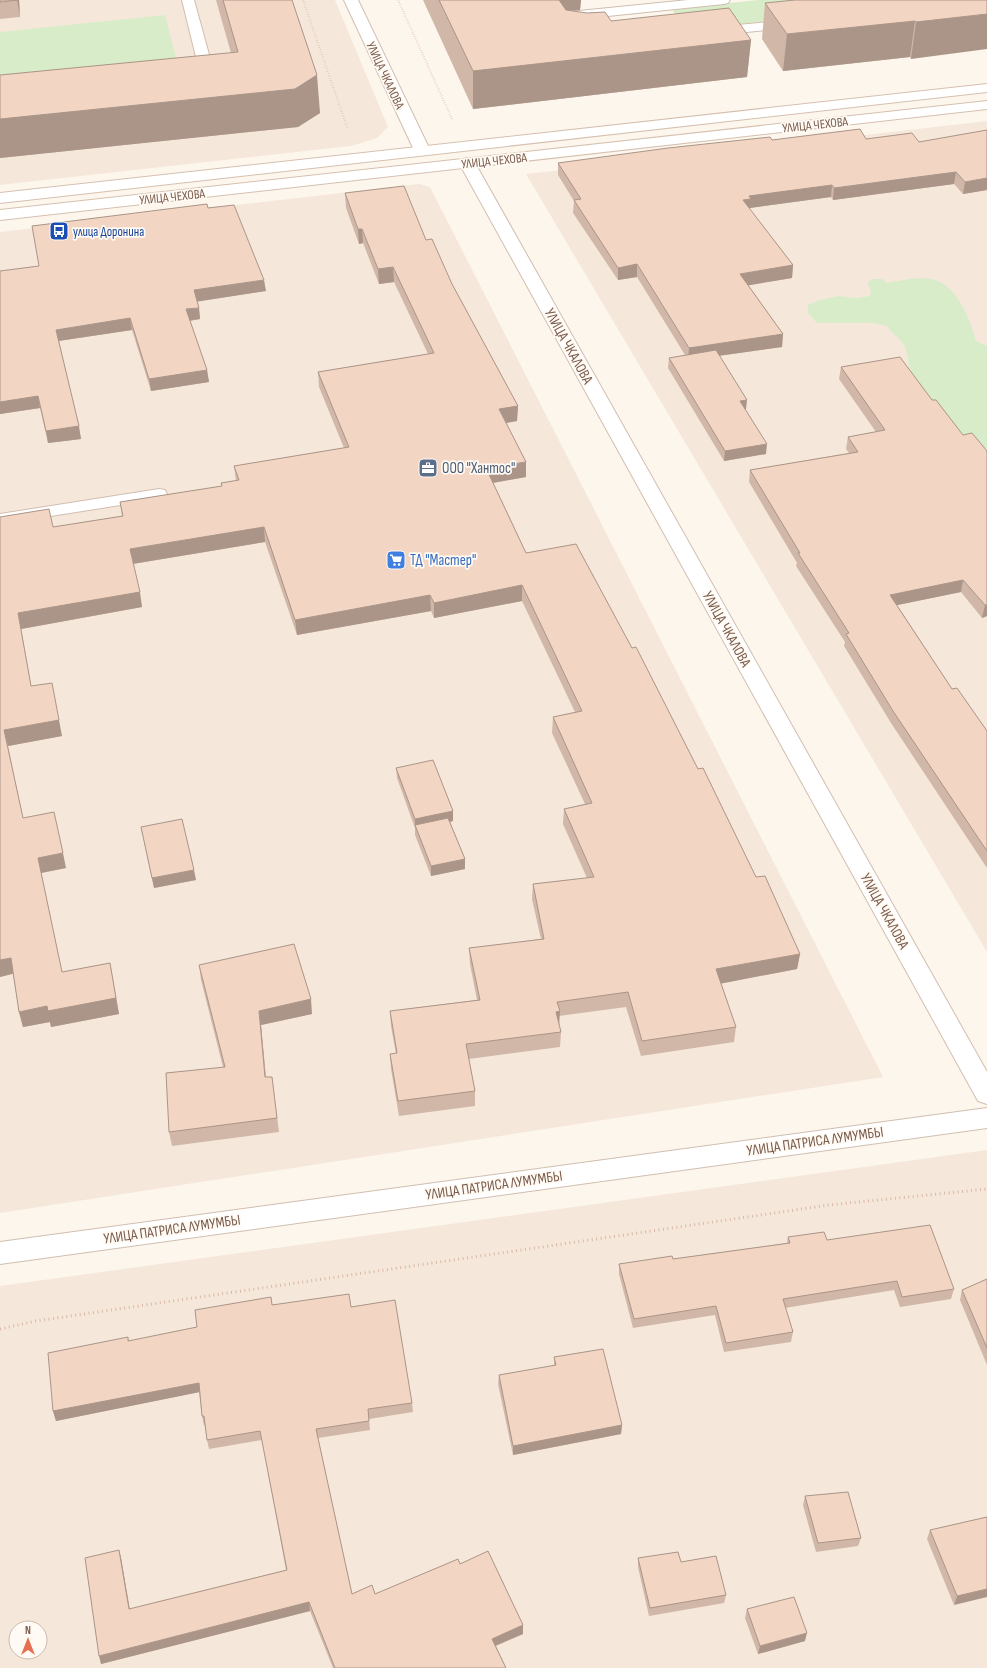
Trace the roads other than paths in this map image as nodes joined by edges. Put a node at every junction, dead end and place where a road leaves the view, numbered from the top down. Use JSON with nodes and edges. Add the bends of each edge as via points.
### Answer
{"nodes":[{"id":1,"x":188,"y":0,"type":"edge"},
{"id":2,"x":351,"y":0,"type":"edge"},
{"id":3,"x":724,"y":0,"type":"edge"},
{"id":4,"x":564,"y":18,"type":"edge"},
{"id":5,"x":807,"y":22,"type":"edge"},
{"id":6,"x":704,"y":32,"type":"edge"},
{"id":7,"x":172,"y":75,"type":"edge"},
{"id":8,"x":987,"y":88,"type":"edge"},
{"id":9,"x":987,"y":105,"type":"edge"},
{"id":10,"x":422,"y":150,"type":"junction"},
{"id":11,"x":467,"y":163,"type":"junction"},
{"id":12,"x":0,"y":198,"type":"edge"},
{"id":13,"x":0,"y":215,"type":"edge"},
{"id":14,"x":160,"y":494,"type":"edge"},
{"id":15,"x":0,"y":519,"type":"edge"},
{"id":16,"x":987,"y":1094,"type":"edge"},
{"id":17,"x":987,"y":1118,"type":"edge"},
{"id":18,"x":0,"y":1253,"type":"edge"}],
"edges":[{"from":1,"to":7,"type":"lane","via":[[204,62],[192,72]]},
{"from":2,"to":10,"type":"street","name":"УЛИЦА ЧКАЛОВА"},
{"from":3,"to":4,"type":"lane"},
{"from":5,"to":6,"type":"lane"},
{"from":8,"to":10,"type":"street","name":"УЛИЦА ЧЕХОВА"},
{"from":9,"to":11,"type":"street","name":"УЛИЦА ЧЕХОВА"},
{"from":10,"to":11,"type":"street"},
{"from":10,"to":12,"type":"street","name":"УЛИЦА ЧЕХОВА"},
{"from":11,"to":13,"type":"street","name":"УЛИЦА ЧЕХОВА"},
{"from":11,"to":16,"type":"street","name":"УЛИЦА ЧКАЛОВА"},
{"from":14,"to":15,"type":"lane"},
{"from":17,"to":18,"type":"street","name":"УЛИЦА ПАТРИСА ЛУМУМБЫ"}]}
